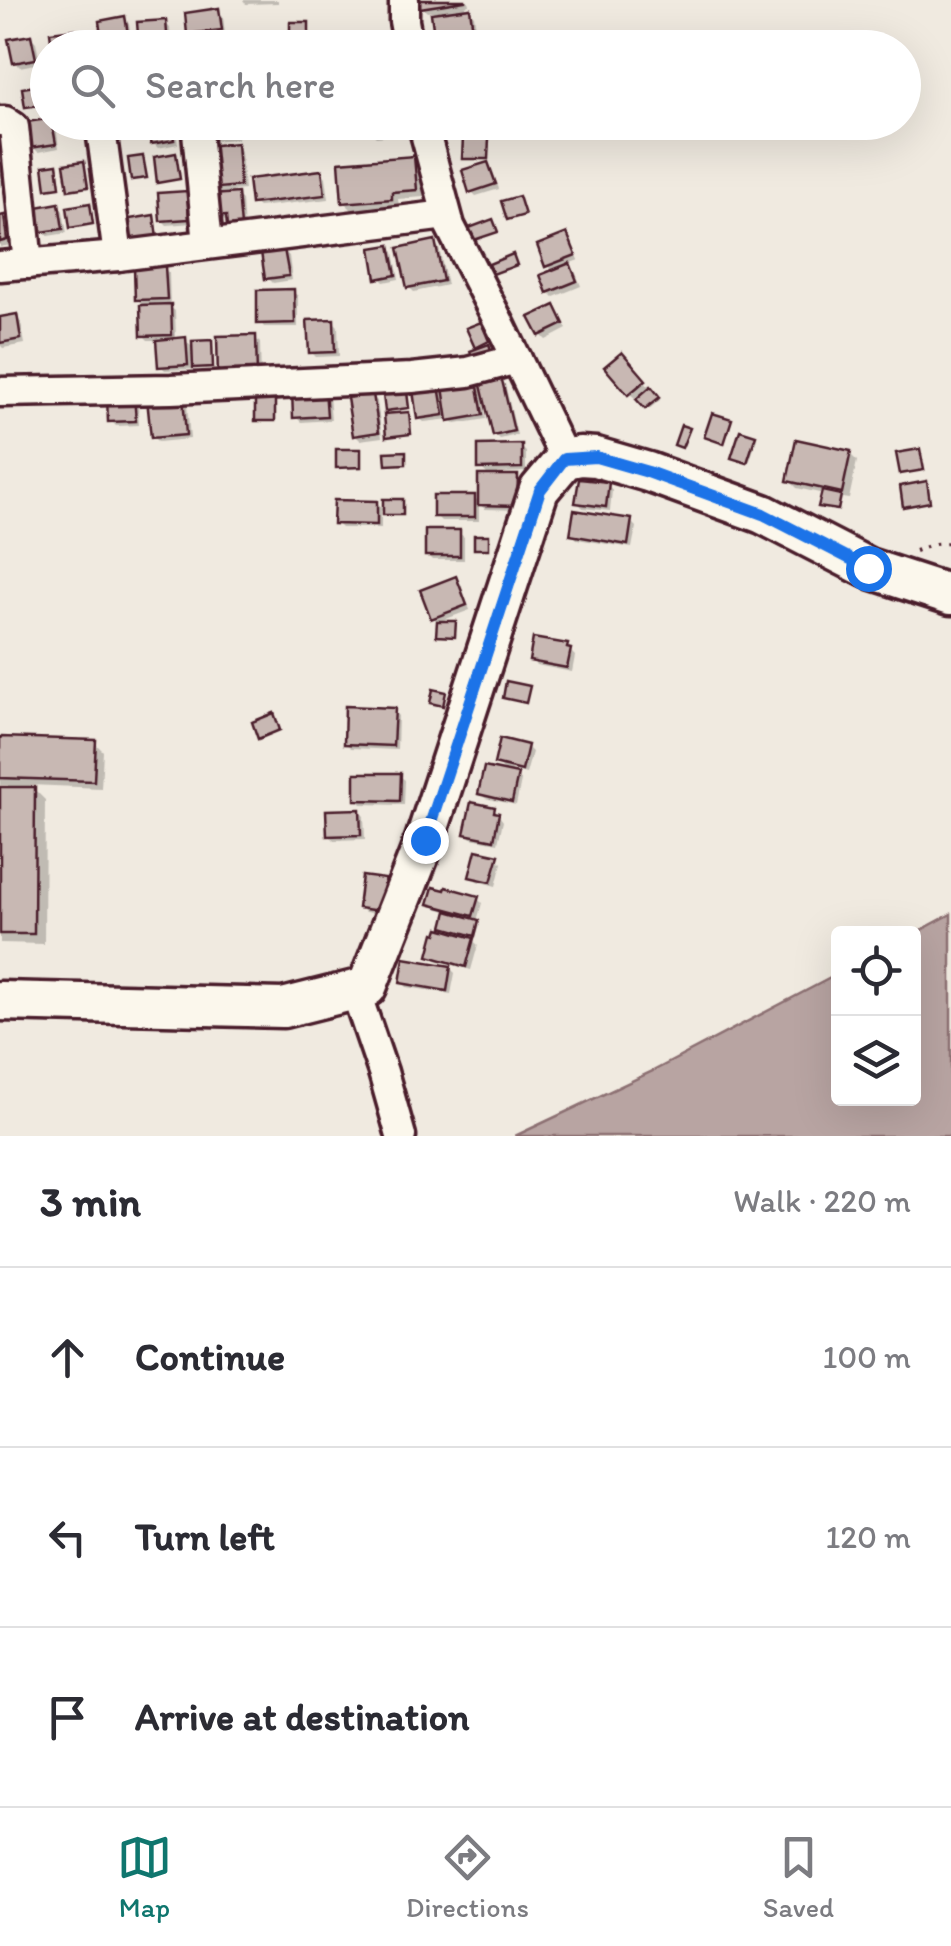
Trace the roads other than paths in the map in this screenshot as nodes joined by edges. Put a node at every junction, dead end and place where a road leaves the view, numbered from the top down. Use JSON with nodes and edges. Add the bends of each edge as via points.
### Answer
{"nodes":[{"id":1,"x":404,"y":0,"type":"edge"},
{"id":2,"x":406,"y":30,"type":"edge"},
{"id":3,"x":0,"y":121,"type":"edge"},
{"id":4,"x":102,"y":140,"type":"edge"},
{"id":5,"x":198,"y":140,"type":"edge"},
{"id":6,"x":427,"y":140,"type":"edge"},
{"id":7,"x":446,"y":215,"type":"junction"},
{"id":8,"x":208,"y":244,"type":"junction"},
{"id":9,"x":118,"y":256,"type":"junction"},
{"id":10,"x":14,"y":265,"type":"edge"},
{"id":11,"x":517,"y":359,"type":"junction"},
{"id":12,"x":0,"y":392,"type":"edge"},
{"id":13,"x":564,"y":459,"type":"junction"},
{"id":14,"x":951,"y":595,"type":"edge"},
{"id":15,"x":355,"y":990,"type":"junction"},
{"id":16,"x":0,"y":1001,"type":"edge"},
{"id":17,"x":401,"y":1136,"type":"edge"}],
"edges":[{"from":1,"to":2,"type":"street"},
{"from":3,"to":10,"type":"street","via":[[14,126]]},
{"from":4,"to":9,"type":"street"},
{"from":5,"to":8,"type":"street"},
{"from":6,"to":7,"type":"street"},
{"from":7,"to":8,"type":"street"},
{"from":7,"to":11,"type":"street"},
{"from":8,"to":9,"type":"street"},
{"from":9,"to":10,"type":"street"},
{"from":11,"to":12,"type":"street","via":[[412,378]]},
{"from":11,"to":13,"type":"street"},
{"from":13,"to":14,"type":"main road","via":[[596,457],[648,472],[763,514],[868,568]]},
{"from":13,"to":15,"type":"main road","via":[[540,490],[425,840],[367,987]]},
{"from":15,"to":16,"type":"main road","via":[[283,1008]]},
{"from":15,"to":17,"type":"street"}]}
